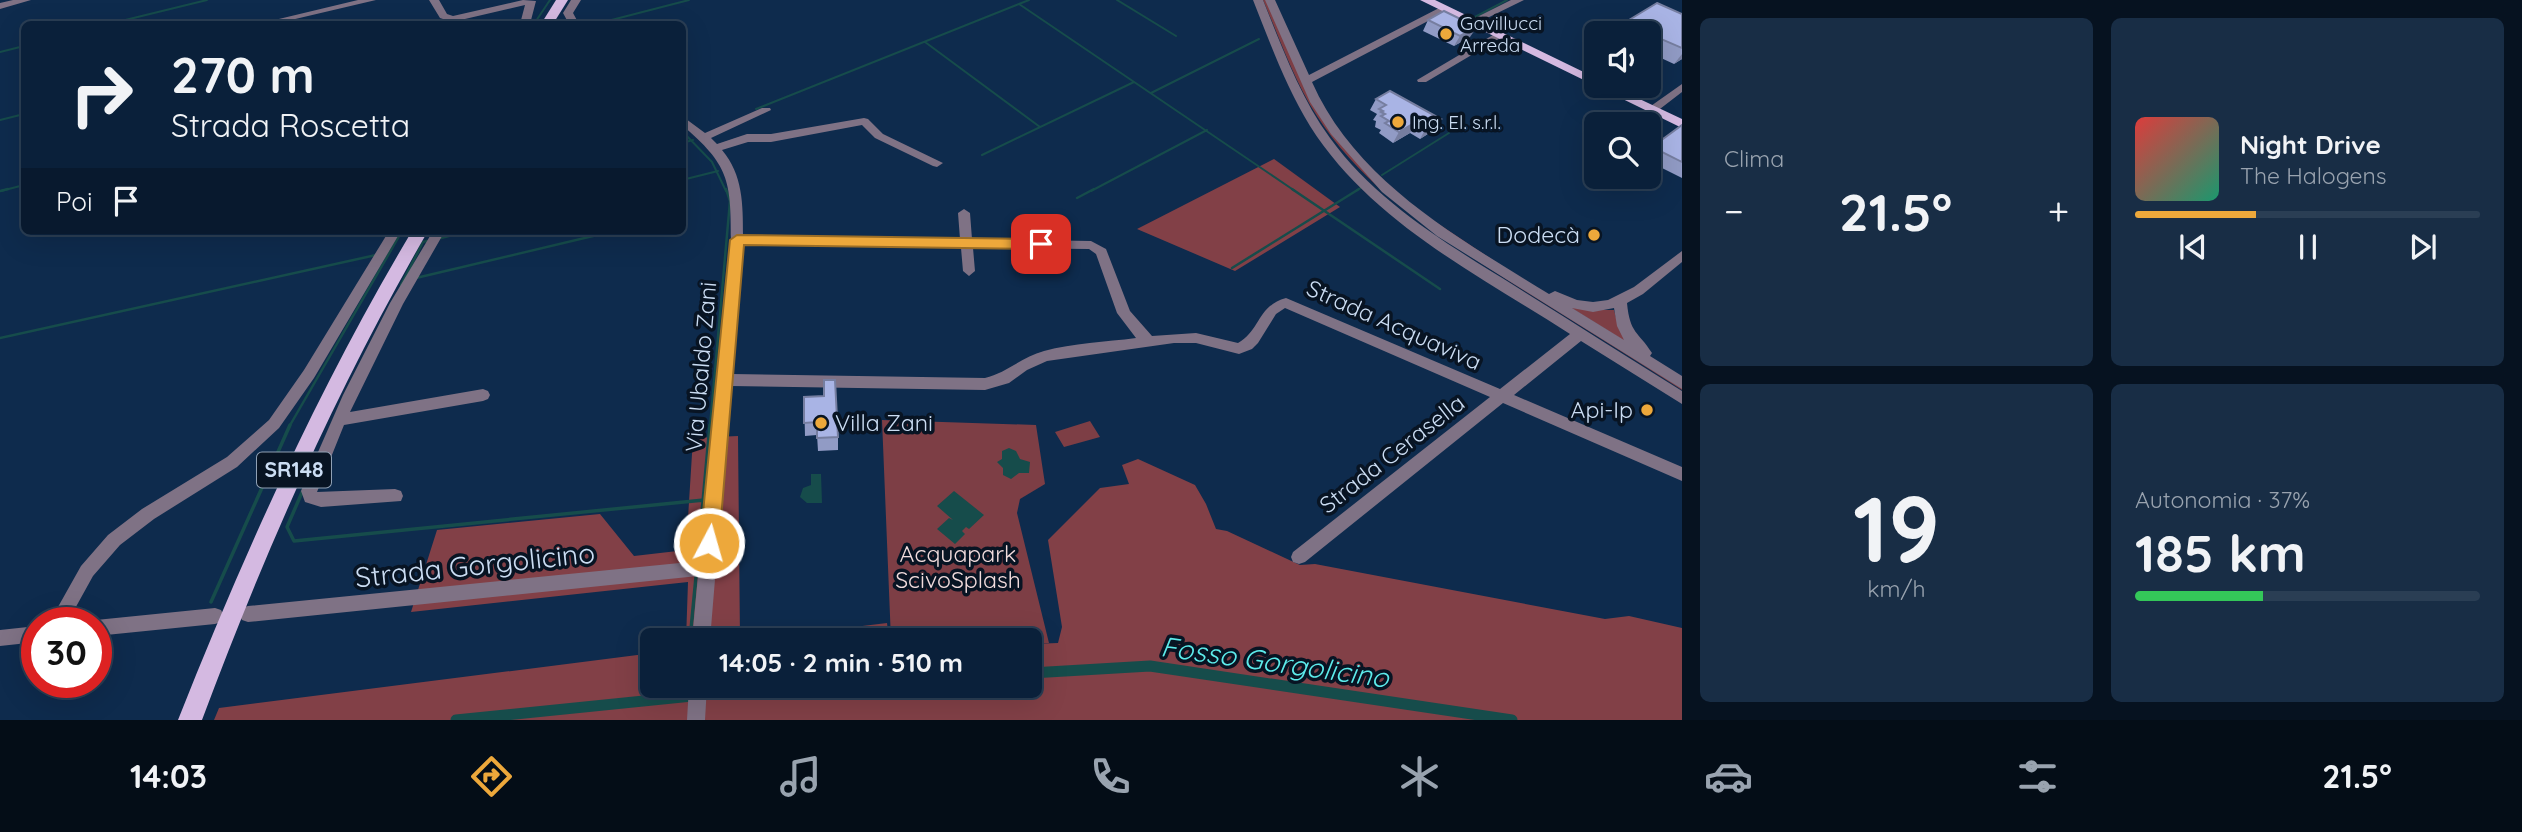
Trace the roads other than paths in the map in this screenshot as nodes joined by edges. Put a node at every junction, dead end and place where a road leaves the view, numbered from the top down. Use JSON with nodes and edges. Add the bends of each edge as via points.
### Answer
{"nodes":[{"id":1,"x":26,"y":0,"type":"edge"},
{"id":2,"x":371,"y":0,"type":"edge"},
{"id":3,"x":434,"y":0,"type":"edge"},
{"id":4,"x":562,"y":0,"type":"edge"},
{"id":5,"x":576,"y":0,"type":"edge"},
{"id":6,"x":1258,"y":0,"type":"edge"},
{"id":7,"x":1270,"y":0,"type":"edge"},
{"id":8,"x":1426,"y":0,"type":"edge"},
{"id":9,"x":1518,"y":0,"type":"edge"},
{"id":10,"x":531,"y":1,"type":"edge"},
{"id":11,"x":0,"y":6,"type":"edge"},
{"id":12,"x":1444,"y":9,"type":"junction"},
{"id":13,"x":276,"y":21,"type":"edge"},
{"id":14,"x":526,"y":21,"type":"edge"},
{"id":15,"x":549,"y":21,"type":"edge"},
{"id":16,"x":572,"y":21,"type":"edge"},
{"id":17,"x":1472,"y":22,"type":"junction"},
{"id":18,"x":1498,"y":35,"type":"junction"},
{"id":19,"x":1584,"y":77,"type":"edge"},
{"id":20,"x":1422,"y":80,"type":"dead end"},
{"id":21,"x":1306,"y":81,"type":"junction"},
{"id":22,"x":1682,"y":87,"type":"edge"},
{"id":23,"x":1627,"y":98,"type":"edge"},
{"id":24,"x":766,"y":110,"type":"dead end"},
{"id":25,"x":1652,"y":110,"type":"junction"},
{"id":26,"x":686,"y":122,"type":"edge"},
{"id":27,"x":1682,"y":124,"type":"edge"},
{"id":28,"x":704,"y":137,"type":"junction"},
{"id":29,"x":716,"y":148,"type":"junction"},
{"id":30,"x":937,"y":163,"type":"dead end"},
{"id":31,"x":964,"y":213,"type":"dead end"},
{"id":32,"x":393,"y":235,"type":"edge"},
{"id":33,"x":432,"y":235,"type":"edge"},
{"id":34,"x":737,"y":240,"type":"junction"},
{"id":35,"x":967,"y":243,"type":"junction"},
{"id":36,"x":1682,"y":255,"type":"edge"},
{"id":37,"x":1490,"y":265,"type":"junction"},
{"id":38,"x":970,"y":271,"type":"dead end"},
{"id":39,"x":1620,"y":303,"type":"junction"},
{"id":40,"x":1580,"y":334,"type":"junction"},
{"id":41,"x":1150,"y":342,"type":"junction"},
{"id":42,"x":725,"y":380,"type":"junction"},
{"id":43,"x":1682,"y":382,"type":"edge"},
{"id":44,"x":483,"y":395,"type":"dead end"},
{"id":45,"x":1502,"y":397,"type":"junction"},
{"id":46,"x":1682,"y":398,"type":"edge"},
{"id":47,"x":340,"y":419,"type":"junction"},
{"id":48,"x":1682,"y":474,"type":"edge"},
{"id":49,"x":395,"y":496,"type":"dead end"},
{"id":50,"x":1299,"y":557,"type":"dead end"},
{"id":51,"x":707,"y":568,"type":"junction"},
{"id":52,"x":67,"y":607,"type":"edge"},
{"id":53,"x":248,"y":614,"type":"dead end"},
{"id":54,"x":215,"y":616,"type":"dead end"},
{"id":55,"x":112,"y":626,"type":"edge"},
{"id":56,"x":702,"y":628,"type":"edge"},
{"id":57,"x":21,"y":636,"type":"edge"},
{"id":58,"x":0,"y":638,"type":"edge"},
{"id":59,"x":190,"y":720,"type":"edge"}],
"edges":[{"from":1,"to":11,"type":"street"},
{"from":2,"to":13,"type":"street"},
{"from":3,"to":10,"type":"street","via":[[443,16],[452,19]]},
{"from":4,"to":15,"type":"main road"},
{"from":5,"to":16,"type":"street","via":[[568,13]]},
{"from":6,"to":40,"type":"street","via":[[1317,127],[1356,176],[1435,242]]},
{"from":7,"to":21,"type":"street"},
{"from":8,"to":12,"type":"main road"},
{"from":9,"to":17,"type":"street"},
{"from":10,"to":14,"type":"street"},
{"from":12,"to":17,"type":"main road"},
{"from":12,"to":21,"type":"street"},
{"from":17,"to":18,"type":"main road"},
{"from":18,"to":19,"type":"main road"},
{"from":18,"to":20,"type":"street"},
{"from":21,"to":37,"type":"street","via":[[1335,132],[1386,190]]},
{"from":22,"to":25,"type":"street"},
{"from":23,"to":25,"type":"main road"},
{"from":24,"to":28,"type":"street"},
{"from":25,"to":27,"type":"main road"},
{"from":26,"to":28,"type":"street","name":"Via Ubaldo Zani"},
{"from":28,"to":29,"type":"street","name":"Via Ubaldo Zani"},
{"from":29,"to":30,"type":"street","via":[[747,138],[863,121],[878,136]]},
{"from":29,"to":34,"type":"street","name":"Via Ubaldo Zani","via":[[735,179]]},
{"from":31,"to":35,"type":"street"},
{"from":32,"to":52,"type":"street","via":[[309,374],[268,430],[232,462],[114,540],[87,571]]},
{"from":33,"to":47,"type":"street"},
{"from":33,"to":59,"type":"main road","number":"SR148","via":[[382,294],[323,406],[236,598]]},
{"from":34,"to":35,"type":"street"},
{"from":34,"to":42,"type":"street","name":"Via Ubaldo Zani"},
{"from":35,"to":38,"type":"street"},
{"from":35,"to":41,"type":"street","via":[[1096,247],[1103,254],[1128,323]]},
{"from":36,"to":39,"type":"street"},
{"from":37,"to":39,"type":"street","via":[[1572,303],[1602,307]]},
{"from":37,"to":43,"type":"street"},
{"from":39,"to":43,"type":"street","via":[[1626,334]]},
{"from":40,"to":45,"type":"street","name":"Strada Cerasella"},
{"from":40,"to":46,"type":"street"},
{"from":41,"to":42,"type":"street","name":"Strada Acquaviva","via":[[1045,356],[1004,379],[985,384]]},
{"from":41,"to":45,"type":"street","name":"Strada Acquaviva","via":[[1187,337],[1242,349],[1275,307],[1286,303]]},
{"from":42,"to":51,"type":"street","name":"Via Ubaldo Zani"},
{"from":44,"to":47,"type":"street"},
{"from":45,"to":48,"type":"street","name":"Strada Acquaviva"},
{"from":45,"to":50,"type":"street","name":"Strada Cerasella"},
{"from":47,"to":49,"type":"street","via":[[310,496],[321,500]]},
{"from":51,"to":53,"type":"street","name":"Strada Gorgolicino"},
{"from":51,"to":56,"type":"street","name":"Via Ubaldo Zani"},
{"from":54,"to":55,"type":"street"},
{"from":57,"to":58,"type":"street"}]}
